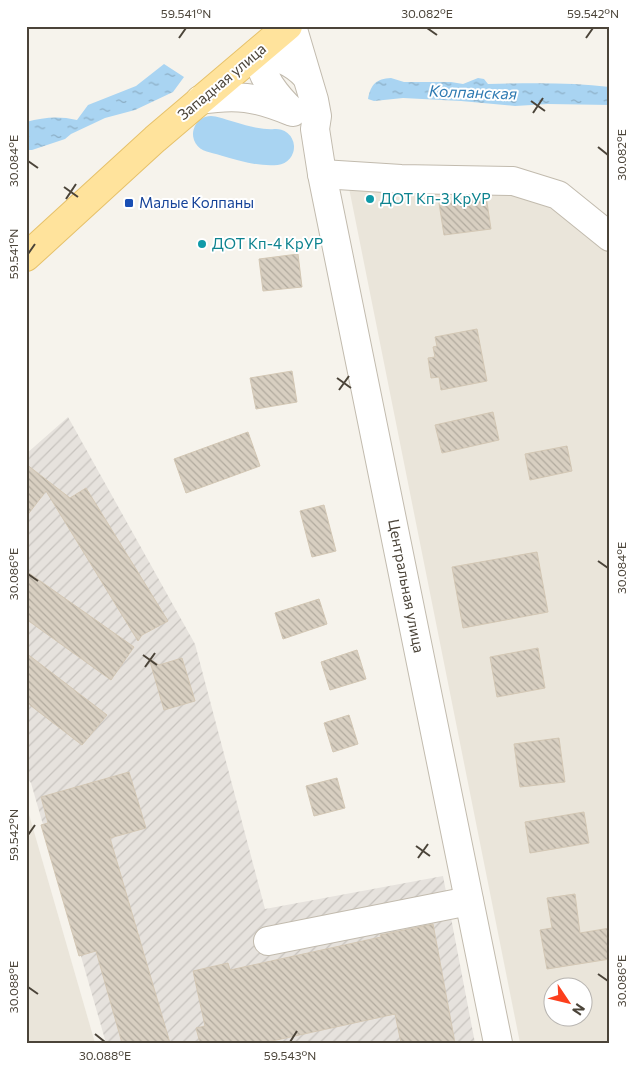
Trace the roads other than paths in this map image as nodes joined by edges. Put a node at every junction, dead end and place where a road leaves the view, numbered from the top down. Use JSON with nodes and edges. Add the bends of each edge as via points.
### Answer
{"nodes":[{"id":1,"x":290,"y":26,"type":"edge"},
{"id":2,"x":257,"y":53,"type":"junction"},
{"id":3,"x":306,"y":76,"type":"junction"},
{"id":4,"x":200,"y":100,"type":"junction"},
{"id":5,"x":293,"y":112,"type":"junction"},
{"id":6,"x":315,"y":129,"type":"junction"},
{"id":7,"x":322,"y":174,"type":"junction"},
{"id":8,"x":610,"y":238,"type":"edge"},
{"id":9,"x":26,"y":257,"type":"edge"},
{"id":10,"x":469,"y":901,"type":"junction"},
{"id":11,"x":268,"y":941,"type":"dead end"},
{"id":12,"x":498,"y":1043,"type":"edge"}],
"edges":[{"from":1,"to":2,"type":"main road","name":"Западная улица"},
{"from":1,"to":3,"type":"street","name":"Центральная улица"},
{"from":2,"to":3,"type":"street","via":[[287,60]]},
{"from":2,"to":4,"type":"main road","name":"Западная улица"},
{"from":2,"to":5,"type":"street","via":[[267,81],[277,97]]},
{"from":3,"to":6,"type":"street","name":"Центральная улица","via":[[317,116]]},
{"from":4,"to":5,"type":"street","via":[[242,97],[268,102]]},
{"from":4,"to":9,"type":"main road","name":"Западная улица"},
{"from":5,"to":6,"type":"street"},
{"from":6,"to":7,"type":"street","name":"Центральная улица"},
{"from":7,"to":8,"type":"street","via":[[401,179],[513,180],[558,195]]},
{"from":7,"to":10,"type":"street","name":"Центральная улица"},
{"from":10,"to":11,"type":"street"},
{"from":10,"to":12,"type":"street","name":"Центральная улица"}]}
